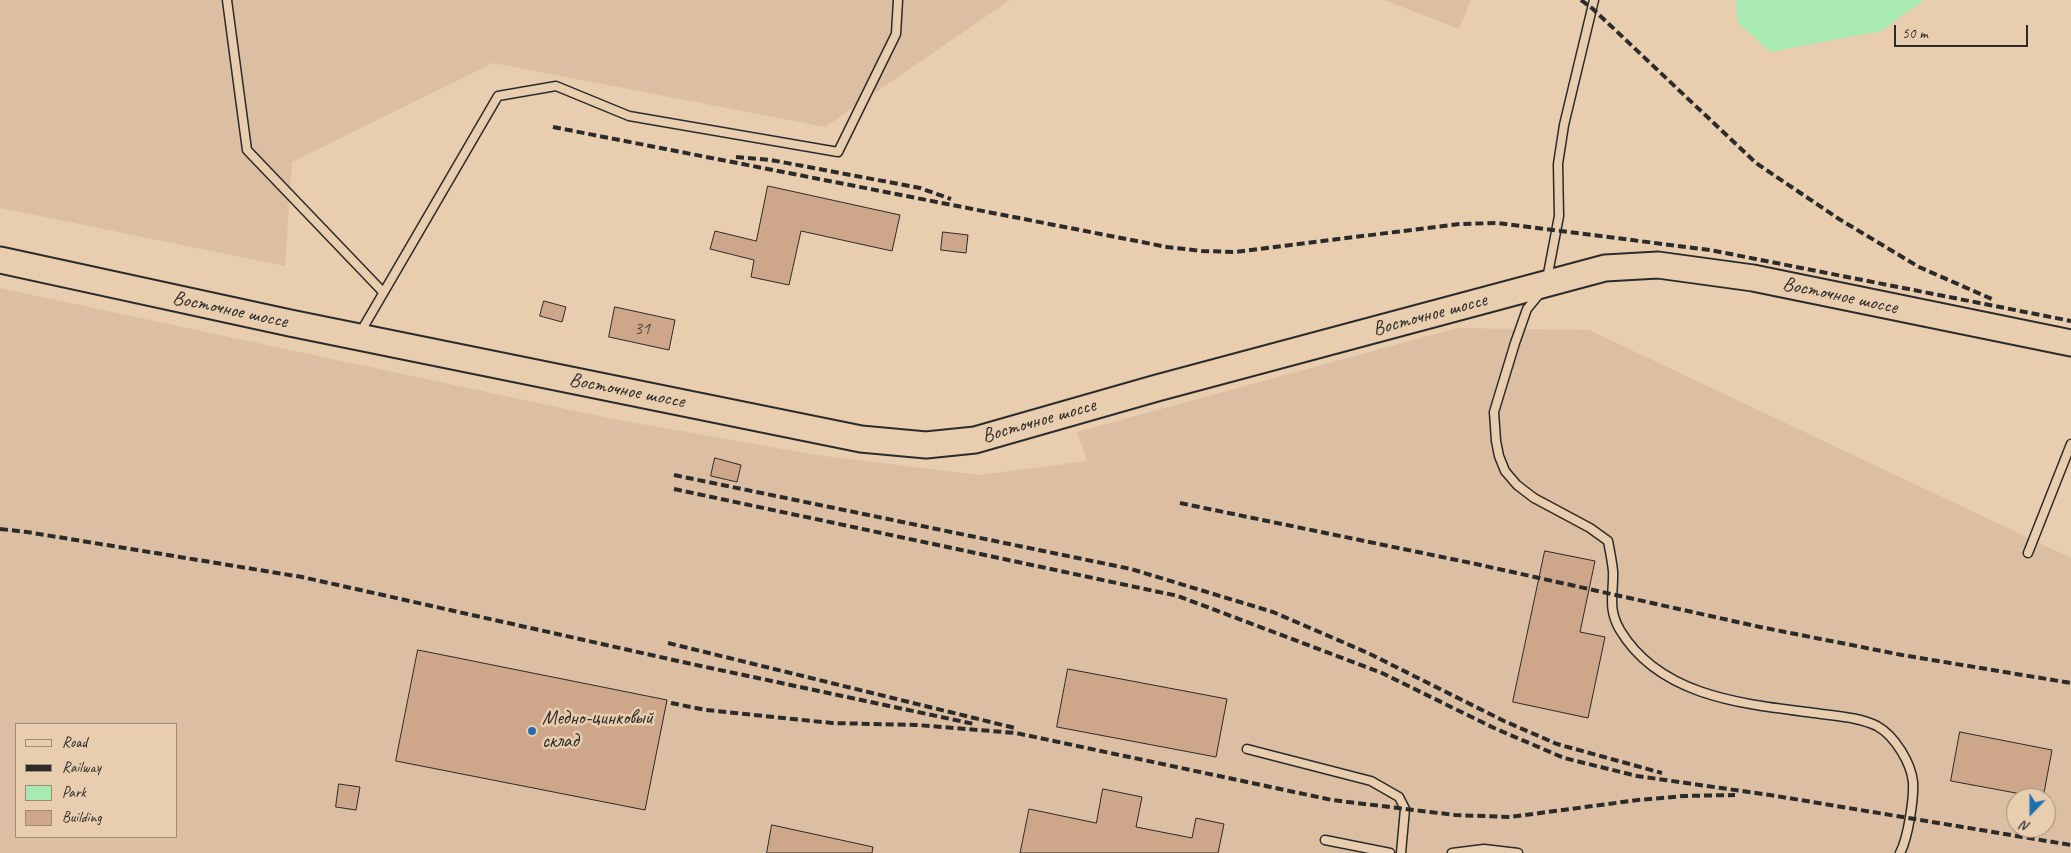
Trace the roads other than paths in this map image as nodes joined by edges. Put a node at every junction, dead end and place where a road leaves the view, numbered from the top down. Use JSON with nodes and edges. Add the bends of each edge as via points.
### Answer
{"nodes":[{"id":1,"x":227,"y":0,"type":"edge"},
{"id":2,"x":898,"y":0,"type":"edge"},
{"id":3,"x":1594,"y":0,"type":"edge"},
{"id":4,"x":0,"y":260,"type":"edge"},
{"id":5,"x":1546,"y":285,"type":"junction"},
{"id":6,"x":384,"y":292,"type":"junction"},
{"id":7,"x":358,"y":336,"type":"junction"},
{"id":8,"x":2071,"y":343,"type":"edge"},
{"id":9,"x":2071,"y":444,"type":"edge"},
{"id":10,"x":2028,"y":552,"type":"dead end"},
{"id":11,"x":1247,"y":749,"type":"dead end"},
{"id":12,"x":1325,"y":840,"type":"dead end"},
{"id":13,"x":1904,"y":845,"type":"junction"},
{"id":14,"x":1390,"y":853,"type":"edge"},
{"id":15,"x":1401,"y":853,"type":"edge"},
{"id":16,"x":1452,"y":853,"type":"edge"},
{"id":17,"x":1518,"y":853,"type":"edge"},
{"id":18,"x":1900,"y":853,"type":"edge"},
{"id":19,"x":1908,"y":853,"type":"edge"}],
"edges":[{"from":1,"to":6,"type":"lane","via":[[247,150]]},
{"from":2,"to":6,"type":"lane","via":[[896,34],[838,152],[629,116],[556,86],[498,96]]},
{"from":3,"to":5,"type":"lane","via":[[1564,125],[1558,164],[1559,216]]},
{"from":4,"to":7,"type":"main road","name":"Восточное шоссе"},
{"from":5,"to":7,"type":"main road","name":"Восточное шоссе","via":[[1157,388],[975,440],[926,445],[860,439]]},
{"from":5,"to":8,"type":"main road","name":"Восточное шоссе","via":[[1605,268],[1658,265],[1753,278]]},
{"from":5,"to":13,"type":"lane","via":[[1528,309],[1514,343],[1494,412],[1496,441],[1505,471],[1534,498],[1608,541],[1613,572],[1611,608],[1619,629],[1646,662],[1666,676],[1690,688],[1734,702],[1850,718],[1877,726],[1889,735],[1903,752],[1912,782]]},
{"from":6,"to":7,"type":"lane"},
{"from":9,"to":10,"type":"lane"},
{"from":11,"to":15,"type":"lane","via":[[1371,781],[1398,796],[1405,809]]},
{"from":12,"to":14,"type":"lane"},
{"from":13,"to":18,"type":"lane"},
{"from":13,"to":19,"type":"lane"},
{"from":16,"to":17,"type":"lane","via":[[1484,849]]}]}
